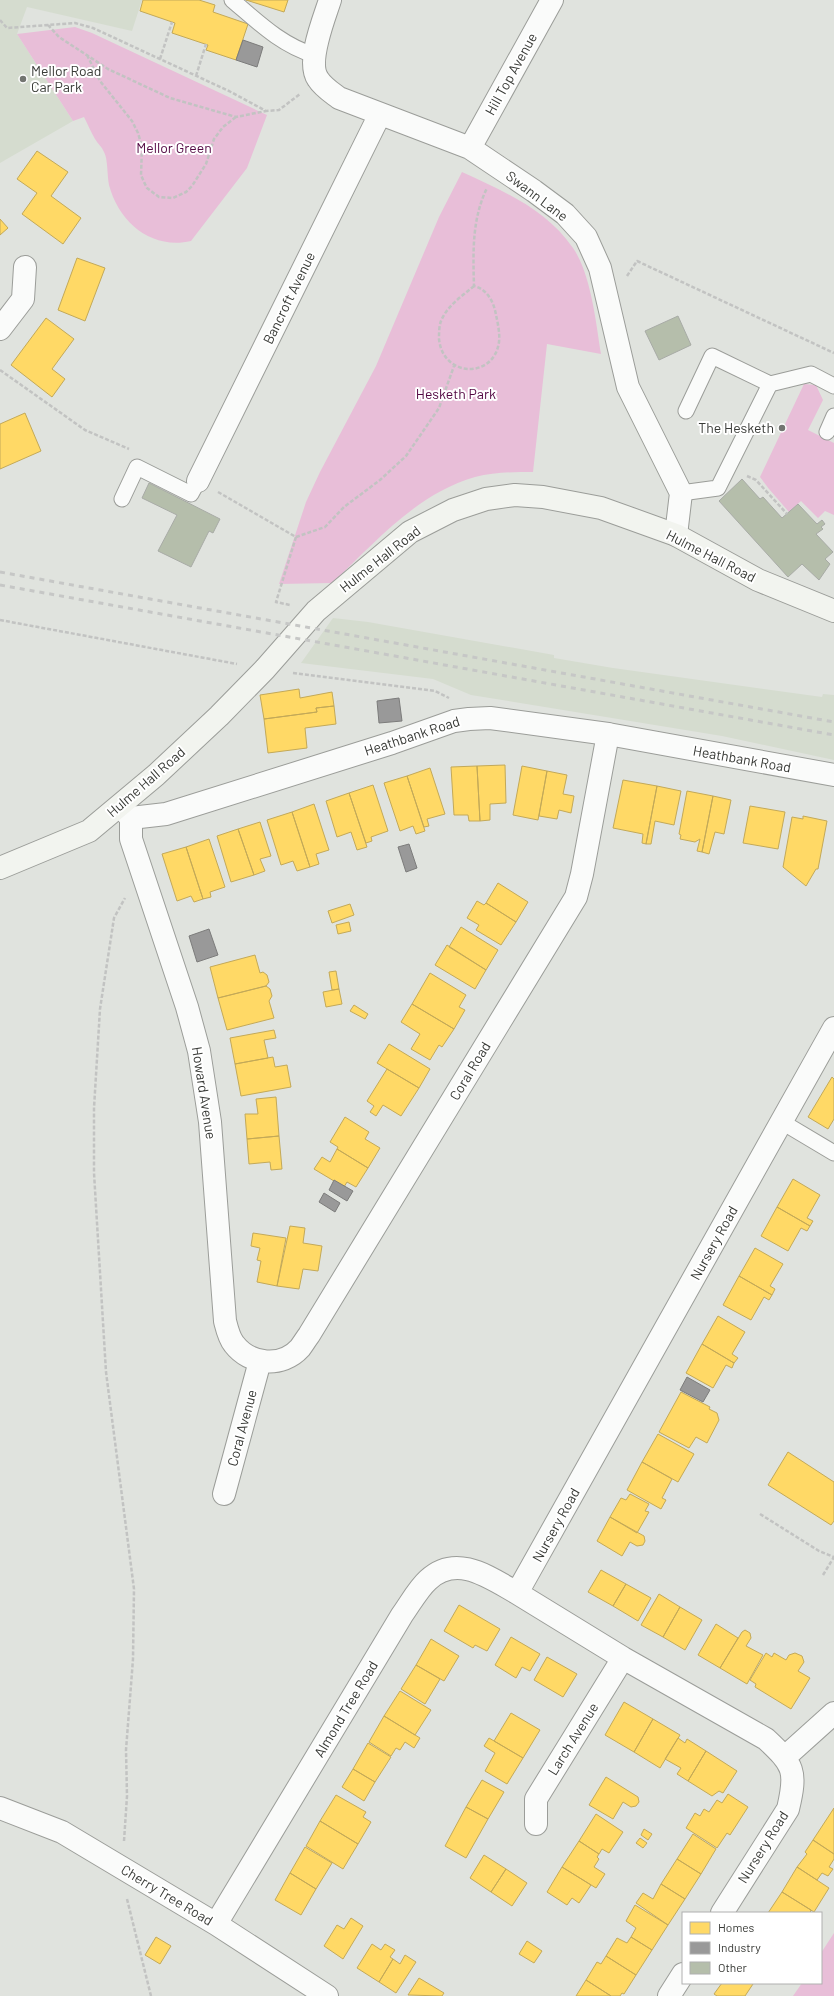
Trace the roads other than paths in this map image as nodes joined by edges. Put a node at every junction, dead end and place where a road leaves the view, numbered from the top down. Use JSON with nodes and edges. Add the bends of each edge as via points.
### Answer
{"nodes":[{"id":1,"x":232,"y":0,"type":"edge"},
{"id":2,"x":330,"y":0,"type":"edge"},
{"id":3,"x":552,"y":0,"type":"edge"},
{"id":4,"x":314,"y":55,"type":"junction"},
{"id":5,"x":380,"y":114,"type":"junction"},
{"id":6,"x":470,"y":148,"type":"junction"},
{"id":7,"x":25,"y":267,"type":"dead end"},
{"id":8,"x":0,"y":328,"type":"edge"},
{"id":9,"x":770,"y":384,"type":"junction"},
{"id":10,"x":834,"y":386,"type":"edge"},
{"id":11,"x":686,"y":411,"type":"dead end"},
{"id":12,"x":834,"y":416,"type":"edge"},
{"id":13,"x":827,"y":432,"type":"dead end"},
{"id":14,"x":198,"y":481,"type":"joint"},
{"id":15,"x":681,"y":493,"type":"junction"},
{"id":16,"x":122,"y":499,"type":"dead end"},
{"id":17,"x":676,"y":535,"type":"junction"},
{"id":18,"x":834,"y":611,"type":"edge"},
{"id":19,"x":608,"y":734,"type":"junction"},
{"id":20,"x":834,"y":775,"type":"edge"},
{"id":21,"x":126,"y":812,"type":"junction"},
{"id":22,"x":0,"y":868,"type":"edge"},
{"id":23,"x":834,"y":1028,"type":"edge"},
{"id":24,"x":782,"y":1122,"type":"junction"},
{"id":25,"x":834,"y":1153,"type":"edge"},
{"id":26,"x":260,"y":1361,"type":"junction"},
{"id":27,"x":224,"y":1494,"type":"dead end"},
{"id":28,"x":518,"y":1593,"type":"junction"},
{"id":29,"x":623,"y":1658,"type":"junction"},
{"id":30,"x":834,"y":1713,"type":"edge"},
{"id":31,"x":786,"y":1757,"type":"junction"},
{"id":32,"x":0,"y":1808,"type":"edge"},
{"id":33,"x":536,"y":1824,"type":"dead end"},
{"id":34,"x":723,"y":1912,"type":"edge"},
{"id":35,"x":216,"y":1924,"type":"junction"},
{"id":36,"x":682,"y":1976,"type":"edge"},
{"id":37,"x":327,"y":1996,"type":"edge"},
{"id":38,"x":669,"y":1996,"type":"edge"}],
"edges":[{"from":1,"to":4,"type":"lane","via":[[281,41]]},
{"from":2,"to":4,"type":"street"},
{"from":3,"to":6,"type":"street","name":"Hill Top Avenue"},
{"from":4,"to":5,"type":"street","name":"Swann Lane","via":[[317,79],[327,89],[339,98]]},
{"from":5,"to":6,"type":"street","name":"Swann Lane"},
{"from":5,"to":14,"type":"street","name":"Bancroft Avenue"},
{"from":6,"to":15,"type":"street","name":"Swann Lane","via":[[565,214],[586,237],[600,268],[628,387]]},
{"from":7,"to":8,"type":"street","via":[[23,299]]},
{"from":9,"to":10,"type":"lane","via":[[810,374]]},
{"from":9,"to":11,"type":"lane","via":[[712,356]]},
{"from":9,"to":15,"type":"lane","via":[[718,488]]},
{"from":12,"to":13,"type":"lane"},
{"from":14,"to":16,"type":"lane","via":[[191,494],[137,466]]},
{"from":15,"to":17,"type":"street"},
{"from":17,"to":18,"type":"main road","name":"Hulme Hall Road","via":[[758,580]]},
{"from":17,"to":21,"type":"main road","name":"Hulme Hall Road","via":[[600,508],[543,497],[515,495],[453,510],[410,532],[316,611],[265,669]]},
{"from":19,"to":20,"type":"street","name":"Heathbank Road"},
{"from":19,"to":21,"type":"street","name":"Heathbank Road","via":[[490,718],[461,719],[166,814]]},
{"from":19,"to":26,"type":"street","name":"Coral Road","via":[[576,897],[309,1335],[292,1354],[272,1362]]},
{"from":21,"to":22,"type":"main road","name":"Hulme Hall Road"},
{"from":21,"to":26,"type":"street","name":"Howard Avenue","via":[[131,839],[187,1007],[199,1051],[208,1099],[226,1321],[234,1344],[246,1355]]},
{"from":23,"to":24,"type":"street","name":"Nursery Road"},
{"from":24,"to":25,"type":"lane"},
{"from":24,"to":28,"type":"street","name":"Nursery Road"},
{"from":26,"to":27,"type":"street","name":"Coral Avenue"},
{"from":28,"to":29,"type":"street"},
{"from":28,"to":35,"type":"street","name":"Almond Tree Road","via":[[477,1571],[460,1567],[444,1570],[428,1580],[402,1615]]},
{"from":29,"to":31,"type":"street","via":[[766,1739]]},
{"from":29,"to":33,"type":"street","name":"Larch Avenue","via":[[536,1799]]},
{"from":30,"to":31,"type":"street"},
{"from":31,"to":34,"type":"street","name":"Nursery Road","via":[[792,1774],[793,1789],[788,1809]]},
{"from":32,"to":35,"type":"street","name":"Cherry Tree Road","via":[[62,1832]]},
{"from":35,"to":37,"type":"street","name":"Cherry Tree Road"},
{"from":36,"to":38,"type":"street"}]}
